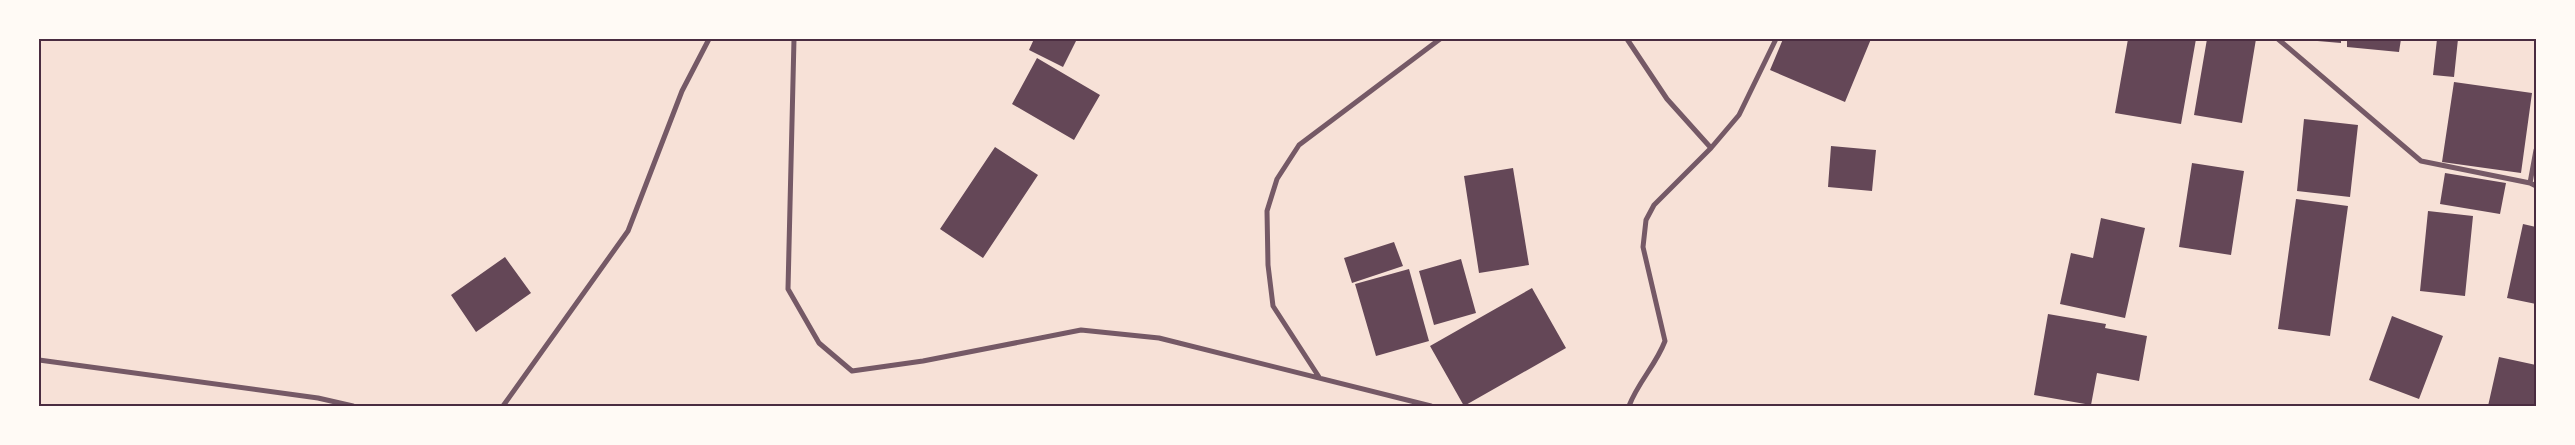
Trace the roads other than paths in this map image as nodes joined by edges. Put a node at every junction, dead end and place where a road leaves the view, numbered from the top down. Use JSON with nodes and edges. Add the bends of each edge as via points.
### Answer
{"nodes":[{"id":1,"x":709,"y":39,"type":"edge"},
{"id":2,"x":794,"y":39,"type":"edge"},
{"id":3,"x":1440,"y":39,"type":"edge"},
{"id":4,"x":1627,"y":39,"type":"edge"},
{"id":5,"x":1776,"y":39,"type":"edge"},
{"id":6,"x":2278,"y":39,"type":"edge"},
{"id":7,"x":1712,"y":148,"type":"junction"},
{"id":8,"x":2536,"y":150,"type":"edge"},
{"id":9,"x":2530,"y":183,"type":"junction"},
{"id":10,"x":2536,"y":186,"type":"edge"},
{"id":11,"x":39,"y":360,"type":"edge"},
{"id":12,"x":1319,"y":378,"type":"junction"},
{"id":13,"x":353,"y":406,"type":"edge"},
{"id":14,"x":503,"y":406,"type":"edge"},
{"id":15,"x":1431,"y":406,"type":"edge"},
{"id":16,"x":1630,"y":406,"type":"edge"}],
"edges":[{"from":1,"to":14,"type":"street","via":[[682,91],[628,231]]},
{"from":2,"to":12,"type":"street","via":[[788,288],[819,343],[852,371],[923,362],[1081,330],[1159,338]]},
{"from":3,"to":12,"type":"street","via":[[1299,145],[1277,179],[1267,211],[1273,306]]},
{"from":4,"to":7,"type":"street","via":[[1667,99]]},
{"from":5,"to":7,"type":"street","via":[[1739,116]]},
{"from":6,"to":9,"type":"street","via":[[2421,161]]},
{"from":7,"to":16,"type":"street","via":[[1654,205],[1646,220],[1643,247],[1665,342],[1639,383]]},
{"from":8,"to":9,"type":"street"},
{"from":9,"to":10,"type":"street"},
{"from":11,"to":13,"type":"street","via":[[318,398]]},
{"from":12,"to":15,"type":"street"}]}
